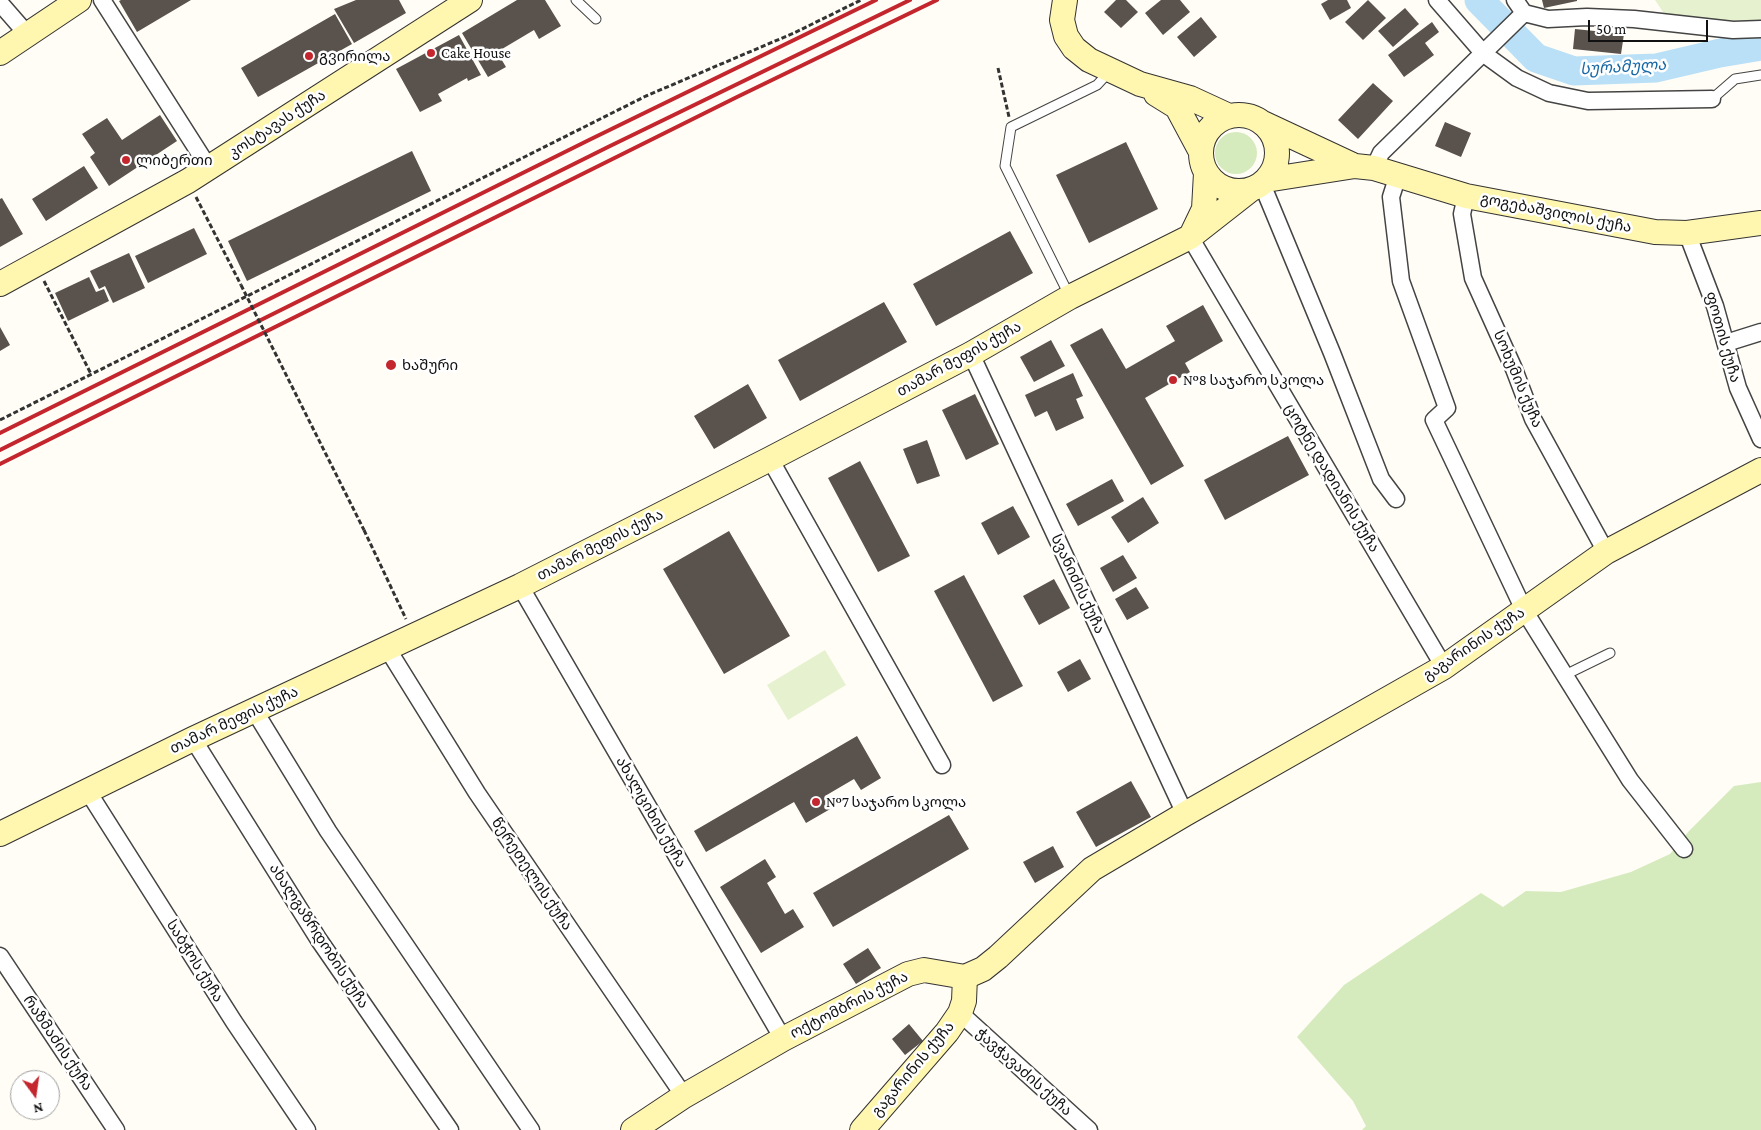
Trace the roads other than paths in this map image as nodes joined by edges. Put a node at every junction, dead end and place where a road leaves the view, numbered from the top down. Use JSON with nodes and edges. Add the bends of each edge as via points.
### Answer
{"nodes":[{"id":1,"x":79,"y":0,"type":"edge"},
{"id":2,"x":102,"y":0,"type":"edge"},
{"id":3,"x":576,"y":0,"type":"edge"},
{"id":4,"x":1065,"y":0,"type":"edge"},
{"id":5,"x":1436,"y":0,"type":"edge"},
{"id":6,"x":0,"y":3,"type":"edge"},
{"id":7,"x":456,"y":6,"type":"edge"},
{"id":8,"x":1519,"y":10,"type":"edge"},
{"id":9,"x":596,"y":19,"type":"dead end"},
{"id":10,"x":1761,"y":29,"type":"edge"},
{"id":11,"x":27,"y":34,"type":"junction"},
{"id":12,"x":1486,"y":52,"type":"junction"},
{"id":13,"x":0,"y":53,"type":"edge"},
{"id":14,"x":1109,"y":72,"type":"junction"},
{"id":15,"x":1761,"y":75,"type":"edge"},
{"id":16,"x":1140,"y":84,"type":"junction"},
{"id":17,"x":1712,"y":99,"type":"joint"},
{"id":18,"x":1229,"y":116,"type":"junction"},
{"id":19,"x":1263,"y":123,"type":"junction"},
{"id":20,"x":1200,"y":150,"type":"junction"},
{"id":21,"x":1364,"y":167,"type":"junction"},
{"id":22,"x":210,"y":168,"type":"junction"},
{"id":23,"x":1206,"y":174,"type":"junction"},
{"id":24,"x":1398,"y":175,"type":"junction"},
{"id":25,"x":1259,"y":185,"type":"junction"},
{"id":26,"x":1466,"y":196,"type":"junction"},
{"id":27,"x":1761,"y":223,"type":"edge"},
{"id":28,"x":1687,"y":233,"type":"junction"},
{"id":29,"x":1190,"y":237,"type":"junction"},
{"id":30,"x":0,"y":284,"type":"edge"},
{"id":31,"x":1070,"y":298,"type":"junction"},
{"id":32,"x":1761,"y":332,"type":"edge"},
{"id":33,"x":1726,"y":343,"type":"junction"},
{"id":34,"x":970,"y":354,"type":"junction"},
{"id":35,"x":1761,"y":439,"type":"edge"},
{"id":36,"x":770,"y":459,"type":"junction"},
{"id":37,"x":1761,"y":470,"type":"edge"},
{"id":38,"x":1396,"y":498,"type":"dead end"},
{"id":39,"x":1606,"y":552,"type":"junction"},
{"id":40,"x":520,"y":586,"type":"junction"},
{"id":41,"x":1524,"y":610,"type":"junction"},
{"id":42,"x":387,"y":648,"type":"junction"},
{"id":43,"x":1610,"y":653,"type":"dead end"},
{"id":44,"x":1444,"y":667,"type":"junction"},
{"id":45,"x":1565,"y":676,"type":"junction"},
{"id":46,"x":254,"y":710,"type":"junction"},
{"id":47,"x":193,"y":739,"type":"junction"},
{"id":48,"x":942,"y":765,"type":"dead end"},
{"id":49,"x":87,"y":790,"type":"junction"},
{"id":50,"x":1185,"y":814,"type":"junction"},
{"id":51,"x":0,"y":834,"type":"edge"},
{"id":52,"x":1684,"y":849,"type":"dead end"},
{"id":53,"x":0,"y":956,"type":"edge"},
{"id":54,"x":966,"y":977,"type":"junction"},
{"id":55,"x":960,"y":1013,"type":"junction"},
{"id":56,"x":783,"y":1039,"type":"junction"},
{"id":57,"x":684,"y":1096,"type":"junction"},
{"id":58,"x":1086,"y":1129,"type":"edge"},
{"id":59,"x":116,"y":1130,"type":"edge"},
{"id":60,"x":307,"y":1130,"type":"edge"},
{"id":61,"x":450,"y":1130,"type":"edge"},
{"id":62,"x":531,"y":1130,"type":"edge"},
{"id":63,"x":632,"y":1130,"type":"edge"},
{"id":64,"x":862,"y":1130,"type":"edge"}],
"edges":[{"from":1,"to":11,"type":"street"},
{"from":2,"to":22,"type":"street"},
{"from":3,"to":9,"type":"lane"},
{"from":4,"to":14,"type":"street","via":[[1062,20],[1066,36],[1074,48]]},
{"from":5,"to":12,"type":"street"},
{"from":6,"to":11,"type":"street"},
{"from":7,"to":22,"type":"street","name":"კოსტავას ქუჩა"},
{"from":8,"to":10,"type":"street","via":[[1548,19],[1634,19],[1733,30]]},
{"from":8,"to":12,"type":"street"},
{"from":11,"to":13,"type":"street"},
{"from":12,"to":17,"type":"street","via":[[1517,78],[1549,93],[1588,101]]},
{"from":12,"to":21,"type":"street"},
{"from":14,"to":16,"type":"street"},
{"from":14,"to":31,"type":"lane","via":[[1097,85],[1011,127],[1005,166]]},
{"from":15,"to":17,"type":"lane","via":[[1735,79]]},
{"from":16,"to":18,"type":"street","via":[[1190,98]]},
{"from":16,"to":20,"type":"street","via":[[1178,107]]},
{"from":18,"to":19,"type":"street","via":[[1253,117]]},
{"from":18,"to":20,"type":"street","via":[[1210,128]]},
{"from":19,"to":21,"type":"street","name":"გოგებაშვილის ქუჩა"},
{"from":19,"to":25,"type":"street","via":[[1277,145],[1277,157],[1274,170]]},
{"from":20,"to":23,"type":"street"},
{"from":21,"to":24,"type":"street","name":"გოგებაშვილის ქუჩა"},
{"from":21,"to":25,"type":"street","name":"გოგებაშვილის ქუჩა"},
{"from":22,"to":30,"type":"street","name":"კოსტავას ქუჩა"},
{"from":23,"to":25,"type":"street","via":[[1224,189],[1237,192]]},
{"from":23,"to":29,"type":"street","via":[[1204,209]]},
{"from":24,"to":26,"type":"street","name":"გოგებაშვილის ქუჩა"},
{"from":24,"to":41,"type":"street","via":[[1392,197],[1401,281],[1447,408],[1434,420]]},
{"from":25,"to":29,"type":"street","name":"თამარ მეფის ქუჩა"},
{"from":25,"to":38,"type":"street","via":[[1332,353],[1381,479]]},
{"from":26,"to":28,"type":"street","name":"გოგებაშვილის ქუჩა","via":[[1655,232]]},
{"from":26,"to":39,"type":"street","name":"სოხუმის ქუჩა","via":[[1462,214],[1473,278],[1533,419]]},
{"from":27,"to":28,"type":"street","name":"გოგებაშვილის ქუჩა"},
{"from":28,"to":33,"type":"street","name":"ფოთის ქუჩა"},
{"from":29,"to":31,"type":"street","name":"თამარ მეფის ქუჩა"},
{"from":29,"to":44,"type":"street","name":"ცოტნე დადიანის ქუჩა"},
{"from":31,"to":34,"type":"street","name":"თამარ მეფის ქუჩა"},
{"from":32,"to":33,"type":"street"},
{"from":33,"to":35,"type":"street","name":"ფოთის ქუჩა","via":[[1738,388]]},
{"from":34,"to":36,"type":"street","name":"თამარ მეფის ქუჩა"},
{"from":34,"to":50,"type":"street","name":"სვანიძის ქუჩა"},
{"from":36,"to":40,"type":"street","name":"თამარ მეფის ქუჩა"},
{"from":36,"to":48,"type":"street"},
{"from":37,"to":39,"type":"street","name":"გაგარინის ქუჩა"},
{"from":39,"to":41,"type":"street","name":"გაგარინის ქუჩა"},
{"from":40,"to":42,"type":"street","name":"თამარ მეფის ქუჩა"},
{"from":40,"to":56,"type":"street","name":"ახალციხის ქუჩა"},
{"from":41,"to":44,"type":"street","name":"გაგარინის ქუჩა"},
{"from":41,"to":45,"type":"street"},
{"from":42,"to":46,"type":"street","name":"თამარ მეფის ქუჩა"},
{"from":42,"to":57,"type":"street","name":"წერეთელის ქუჩა","via":[[477,793]]},
{"from":43,"to":45,"type":"lane"},
{"from":44,"to":50,"type":"street","name":"გაგარინის ქუჩა"},
{"from":45,"to":52,"type":"street","via":[[1630,780]]},
{"from":46,"to":47,"type":"street","name":"თამარ მეფის ქუჩა"},
{"from":46,"to":62,"type":"street","via":[[328,831]]},
{"from":47,"to":49,"type":"street","name":"თამარ მეფის ქუჩა"},
{"from":47,"to":61,"type":"street","name":"ახალგაზრდობის ქუჩა","via":[[319,940]]},
{"from":49,"to":51,"type":"street","name":"თამარ მეფის ქუჩა"},
{"from":49,"to":60,"type":"street","name":"საბჭოს ქუჩა","via":[[234,1022]]},
{"from":50,"to":54,"type":"street","via":[[1092,869],[998,958]]},
{"from":53,"to":59,"type":"street","name":"რაზმაძის ქუჩა"},
{"from":54,"to":55,"type":"street","name":"გაგარინის ქუჩა"},
{"from":54,"to":56,"type":"street","name":"ოქტომბრის ქუჩა","via":[[916,971]]},
{"from":55,"to":58,"type":"street","name":"ჭავჭავაძის ქუჩა"},
{"from":55,"to":64,"type":"street","name":"გაგარინის ქუჩა"},
{"from":56,"to":57,"type":"street","name":"ოქტომბრის ქუჩა"},
{"from":57,"to":63,"type":"street","name":"ოქტომბრის ქუჩა"}]}
